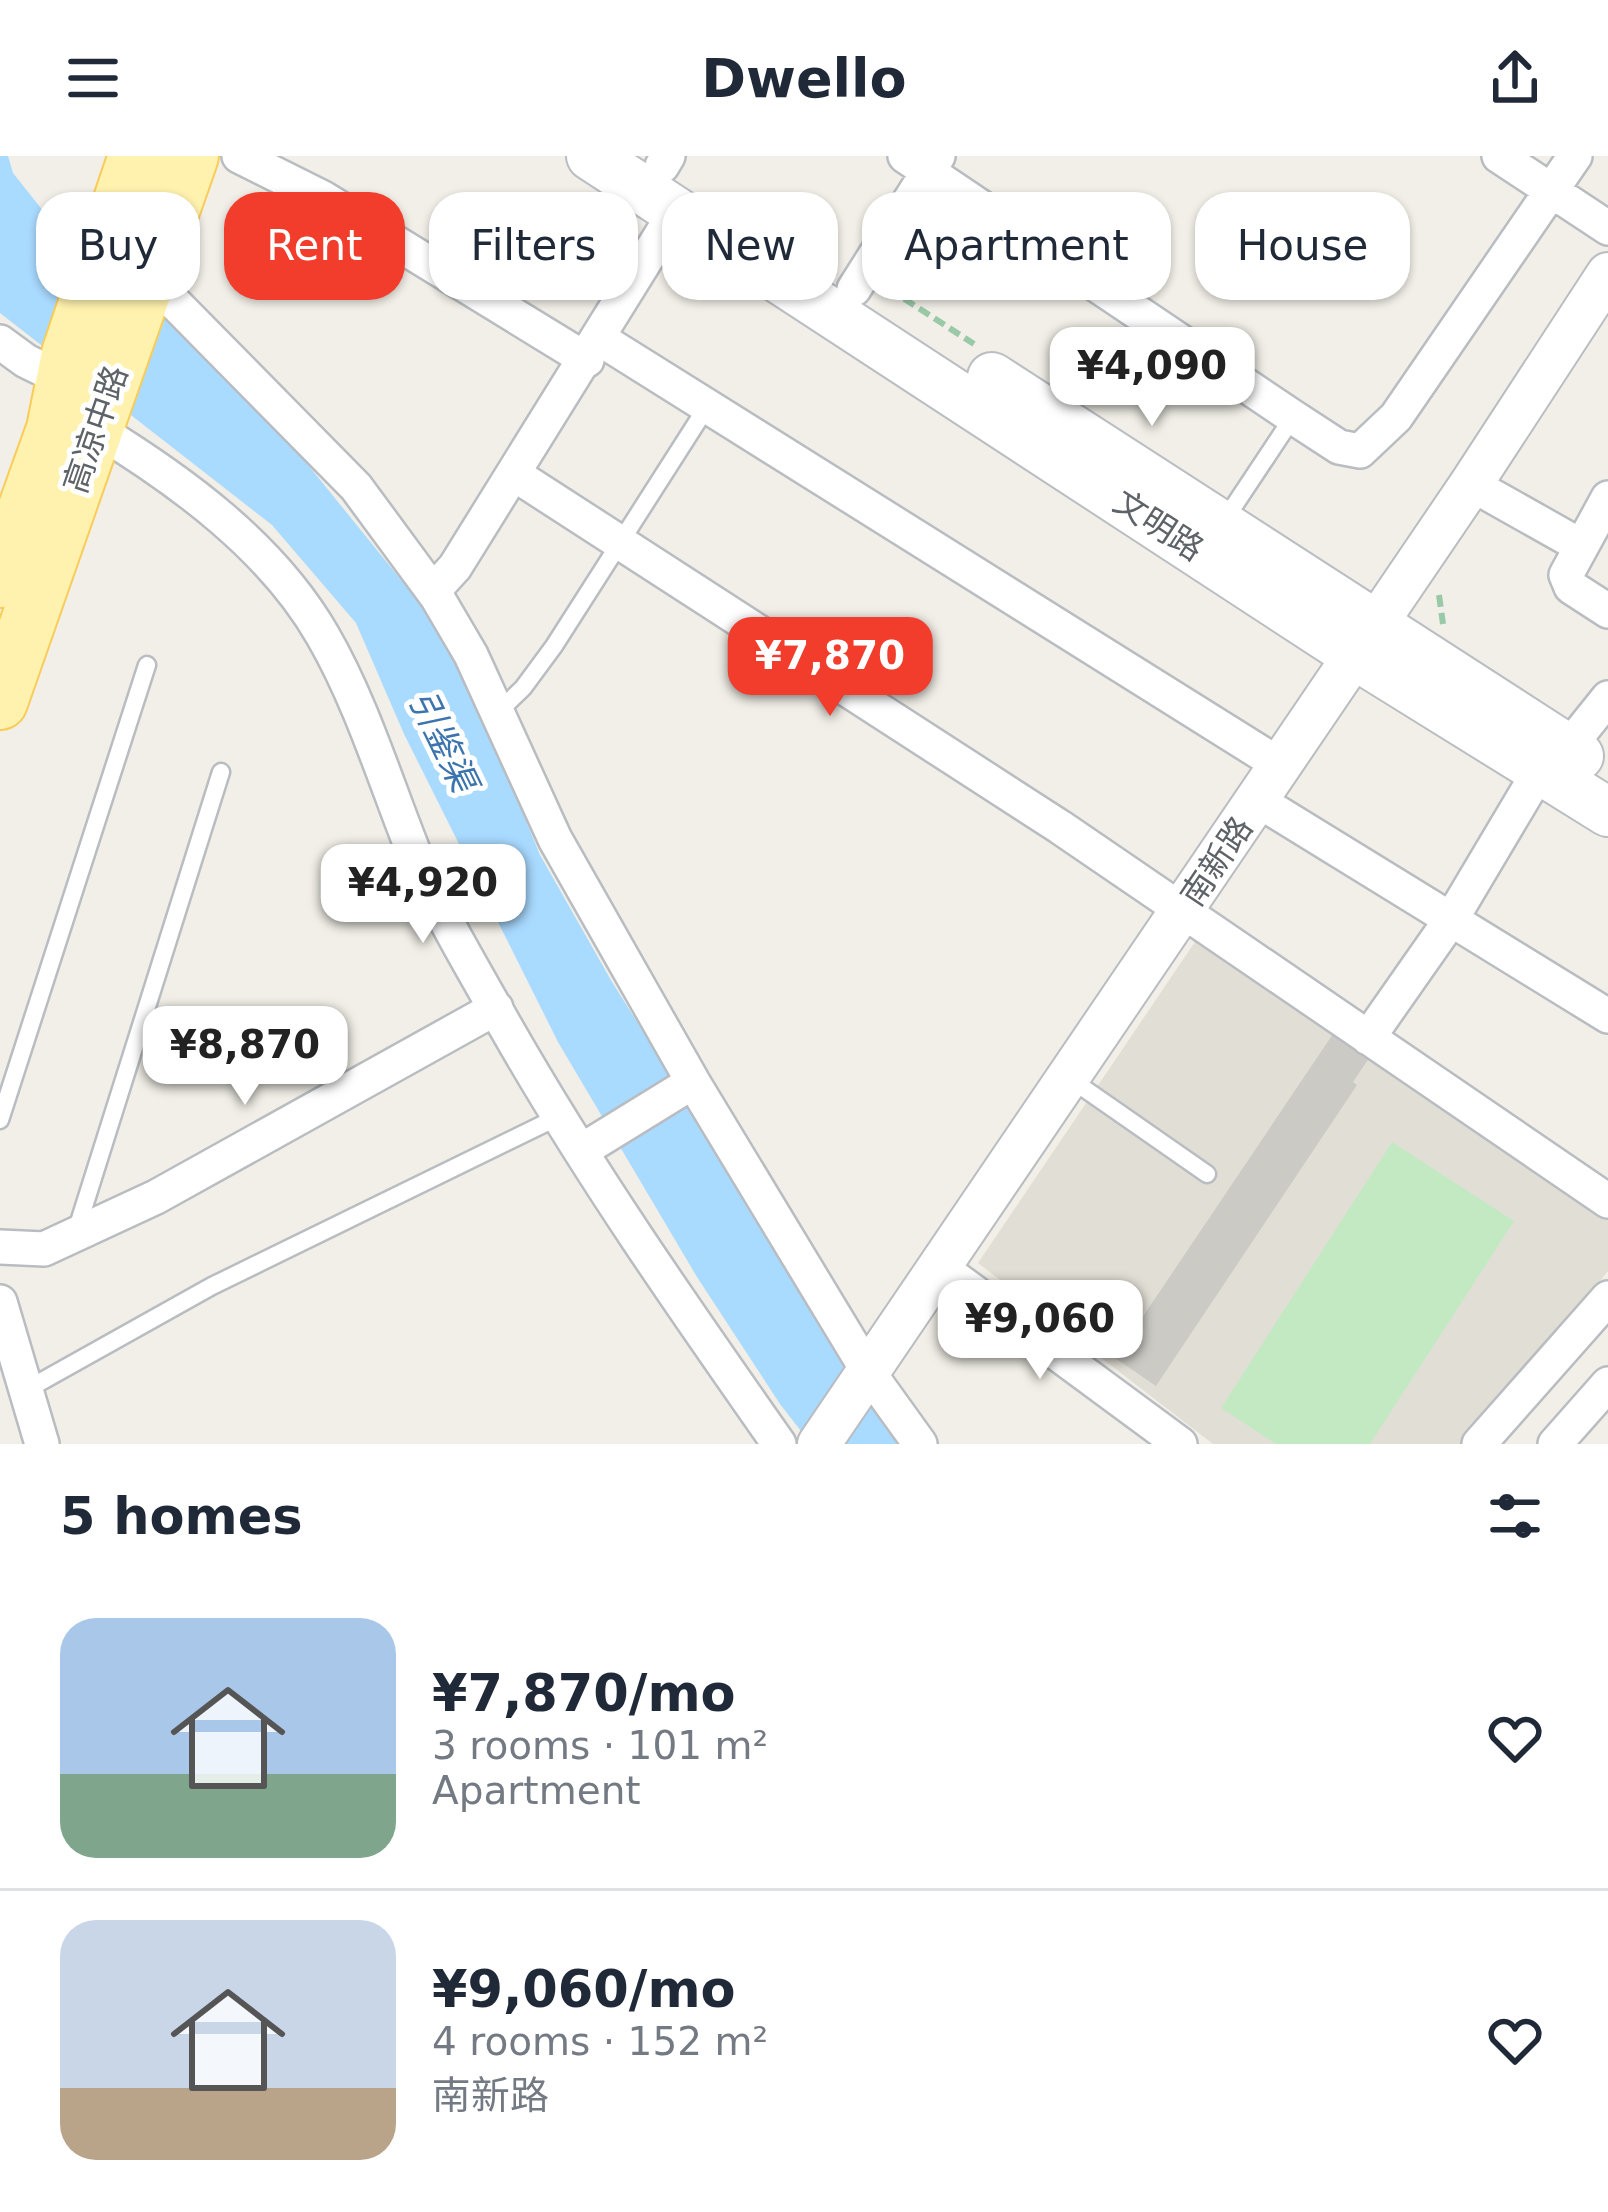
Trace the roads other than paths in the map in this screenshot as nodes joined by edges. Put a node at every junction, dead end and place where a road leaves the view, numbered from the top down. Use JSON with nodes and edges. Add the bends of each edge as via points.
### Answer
{"nodes":[{"id":1,"x":191,"y":156,"type":"edge"},
{"id":2,"x":239,"y":156,"type":"edge"},
{"id":3,"x":591,"y":156,"type":"edge"},
{"id":4,"x":1499,"y":156,"type":"edge"},
{"id":5,"x":1574,"y":156,"type":"edge"},
{"id":6,"x":924,"y":161,"type":"edge"},
{"id":7,"x":664,"y":172,"type":"edge"},
{"id":8,"x":1551,"y":191,"type":"junction"},
{"id":9,"x":142,"y":192,"type":"edge"},
{"id":10,"x":1608,"y":227,"type":"edge"},
{"id":11,"x":1608,"y":274,"type":"edge"},
{"id":12,"x":854,"y":289,"type":"junction"},
{"id":13,"x":120,"y":300,"type":"edge"},
{"id":14,"x":120,"y":300,"type":"edge"},
{"id":15,"x":156,"y":300,"type":"edge"},
{"id":16,"x":0,"y":342,"type":"edge"},
{"id":17,"x":593,"y":350,"type":"junction"},
{"id":18,"x":82,"y":396,"type":"junction"},
{"id":19,"x":709,"y":404,"type":"junction"},
{"id":20,"x":1293,"y":417,"type":"junction"},
{"id":21,"x":514,"y":474,"type":"junction"},
{"id":22,"x":1471,"y":484,"type":"junction"},
{"id":23,"x":1608,"y":498,"type":"edge"},
{"id":24,"x":1222,"y":524,"type":"junction"},
{"id":25,"x":619,"y":541,"type":"junction"},
{"id":26,"x":1581,"y":546,"type":"junction"},
{"id":27,"x":0,"y":580,"type":"edge"},
{"id":28,"x":433,"y":591,"type":"junction"},
{"id":29,"x":1608,"y":611,"type":"edge"},
{"id":30,"x":1366,"y":639,"type":"junction"},
{"id":31,"x":147,"y":665,"type":"dead end"},
{"id":32,"x":1608,"y":698,"type":"edge"},
{"id":33,"x":0,"y":702,"type":"edge"},
{"id":34,"x":497,"y":712,"type":"junction"},
{"id":35,"x":1554,"y":759,"type":"junction"},
{"id":36,"x":221,"y":772,"type":"dead end"},
{"id":37,"x":1608,"y":776,"type":"edge"},
{"id":38,"x":1268,"y":782,"type":"junction"},
{"id":39,"x":1608,"y":812,"type":"edge"},
{"id":40,"x":1182,"y":911,"type":"junction"},
{"id":41,"x":1452,"y":919,"type":"junction"},
{"id":42,"x":496,"y":1008,"type":"junction"},
{"id":43,"x":1608,"y":1016,"type":"edge"},
{"id":44,"x":1368,"y":1038,"type":"junction"},
{"id":45,"x":1068,"y":1078,"type":"junction"},
{"id":46,"x":684,"y":1088,"type":"junction"},
{"id":47,"x":560,"y":1116,"type":"junction"},
{"id":48,"x":0,"y":1120,"type":"edge"},
{"id":49,"x":590,"y":1146,"type":"junction"},
{"id":50,"x":1208,"y":1174,"type":"dead end"},
{"id":51,"x":1608,"y":1201,"type":"edge"},
{"id":52,"x":75,"y":1234,"type":"junction"},
{"id":53,"x":0,"y":1247,"type":"edge"},
{"id":54,"x":940,"y":1267,"type":"junction"},
{"id":55,"x":1608,"y":1298,"type":"edge"},
{"id":56,"x":0,"y":1302,"type":"edge"},
{"id":57,"x":862,"y":1383,"type":"junction"},
{"id":58,"x":1608,"y":1384,"type":"edge"},
{"id":59,"x":26,"y":1390,"type":"junction"},
{"id":60,"x":42,"y":1444,"type":"edge"},
{"id":61,"x":779,"y":1444,"type":"edge"},
{"id":62,"x":819,"y":1444,"type":"edge"},
{"id":63,"x":920,"y":1444,"type":"edge"},
{"id":64,"x":1180,"y":1444,"type":"edge"},
{"id":65,"x":1479,"y":1444,"type":"edge"},
{"id":66,"x":1556,"y":1444,"type":"edge"}],
"edges":[{"from":1,"to":9,"type":"main road","name":"高凉中路"},
{"from":2,"to":17,"type":"street"},
{"from":3,"to":7,"type":"main road","name":"文明路"},
{"from":4,"to":8,"type":"street"},
{"from":5,"to":8,"type":"street"},
{"from":6,"to":12,"type":"street"},
{"from":6,"to":20,"type":"street"},
{"from":7,"to":12,"type":"main road","name":"文明路"},
{"from":7,"to":17,"type":"street"},
{"from":7,"to":30,"type":"main road","name":"文明路"},
{"from":8,"to":10,"type":"street"},
{"from":8,"to":20,"type":"street","via":[[1370,445],[1339,447]]},
{"from":11,"to":22,"type":"street","name":"南新路"},
{"from":12,"to":24,"type":"main road","name":"文明路"},
{"from":13,"to":18,"type":"main road","name":"高凉中路"},
{"from":14,"to":18,"type":"main road","name":"高凉中路"},
{"from":15,"to":28,"type":"street","via":[[356,488]]},
{"from":16,"to":18,"type":"street"},
{"from":17,"to":19,"type":"street"},
{"from":17,"to":21,"type":"street"},
{"from":18,"to":27,"type":"main road","name":"高凉中路","via":[[54,429]]},
{"from":18,"to":33,"type":"main road","name":"高凉中路"},
{"from":18,"to":42,"type":"street","via":[[258,554],[324,636],[421,870]]},
{"from":19,"to":25,"type":"lane"},
{"from":19,"to":38,"type":"street"},
{"from":20,"to":24,"type":"lane"},
{"from":21,"to":25,"type":"street"},
{"from":21,"to":28,"type":"street"},
{"from":22,"to":26,"type":"street"},
{"from":22,"to":30,"type":"street","name":"南新路"},
{"from":23,"to":26,"type":"street"},
{"from":24,"to":30,"type":"main road","name":"文明路"},
{"from":25,"to":34,"type":"lane","via":[[554,646]]},
{"from":25,"to":40,"type":"street"},
{"from":26,"to":29,"type":"street","via":[[1566,579]]},
{"from":28,"to":34,"type":"street"},
{"from":30,"to":35,"type":"main road","name":"文明路"},
{"from":30,"to":38,"type":"street","name":"南新路"},
{"from":31,"to":48,"type":"lane"},
{"from":32,"to":35,"type":"street"},
{"from":34,"to":46,"type":"street"},
{"from":35,"to":37,"type":"main road","name":"文明路"},
{"from":35,"to":39,"type":"main road","name":"文明路"},
{"from":35,"to":41,"type":"street"},
{"from":36,"to":52,"type":"lane"},
{"from":38,"to":40,"type":"street","name":"南新路"},
{"from":38,"to":41,"type":"street"},
{"from":40,"to":44,"type":"street"},
{"from":40,"to":45,"type":"street","name":"南新路"},
{"from":41,"to":43,"type":"street"},
{"from":41,"to":44,"type":"street"},
{"from":42,"to":47,"type":"street"},
{"from":42,"to":52,"type":"street"},
{"from":44,"to":51,"type":"street"},
{"from":45,"to":50,"type":"lane"},
{"from":45,"to":54,"type":"street","name":"南新路"},
{"from":46,"to":49,"type":"street"},
{"from":46,"to":57,"type":"street"},
{"from":47,"to":49,"type":"street"},
{"from":47,"to":59,"type":"lane","via":[[212,1286]]},
{"from":49,"to":61,"type":"street","via":[[697,1329]]},
{"from":52,"to":53,"type":"street","via":[[44,1249]]},
{"from":54,"to":57,"type":"street","name":"南新路"},
{"from":54,"to":64,"type":"street"},
{"from":55,"to":65,"type":"street"},
{"from":56,"to":59,"type":"street"},
{"from":57,"to":62,"type":"street","name":"南新路"},
{"from":57,"to":63,"type":"street"},
{"from":58,"to":66,"type":"street"},
{"from":59,"to":60,"type":"street"}]}
